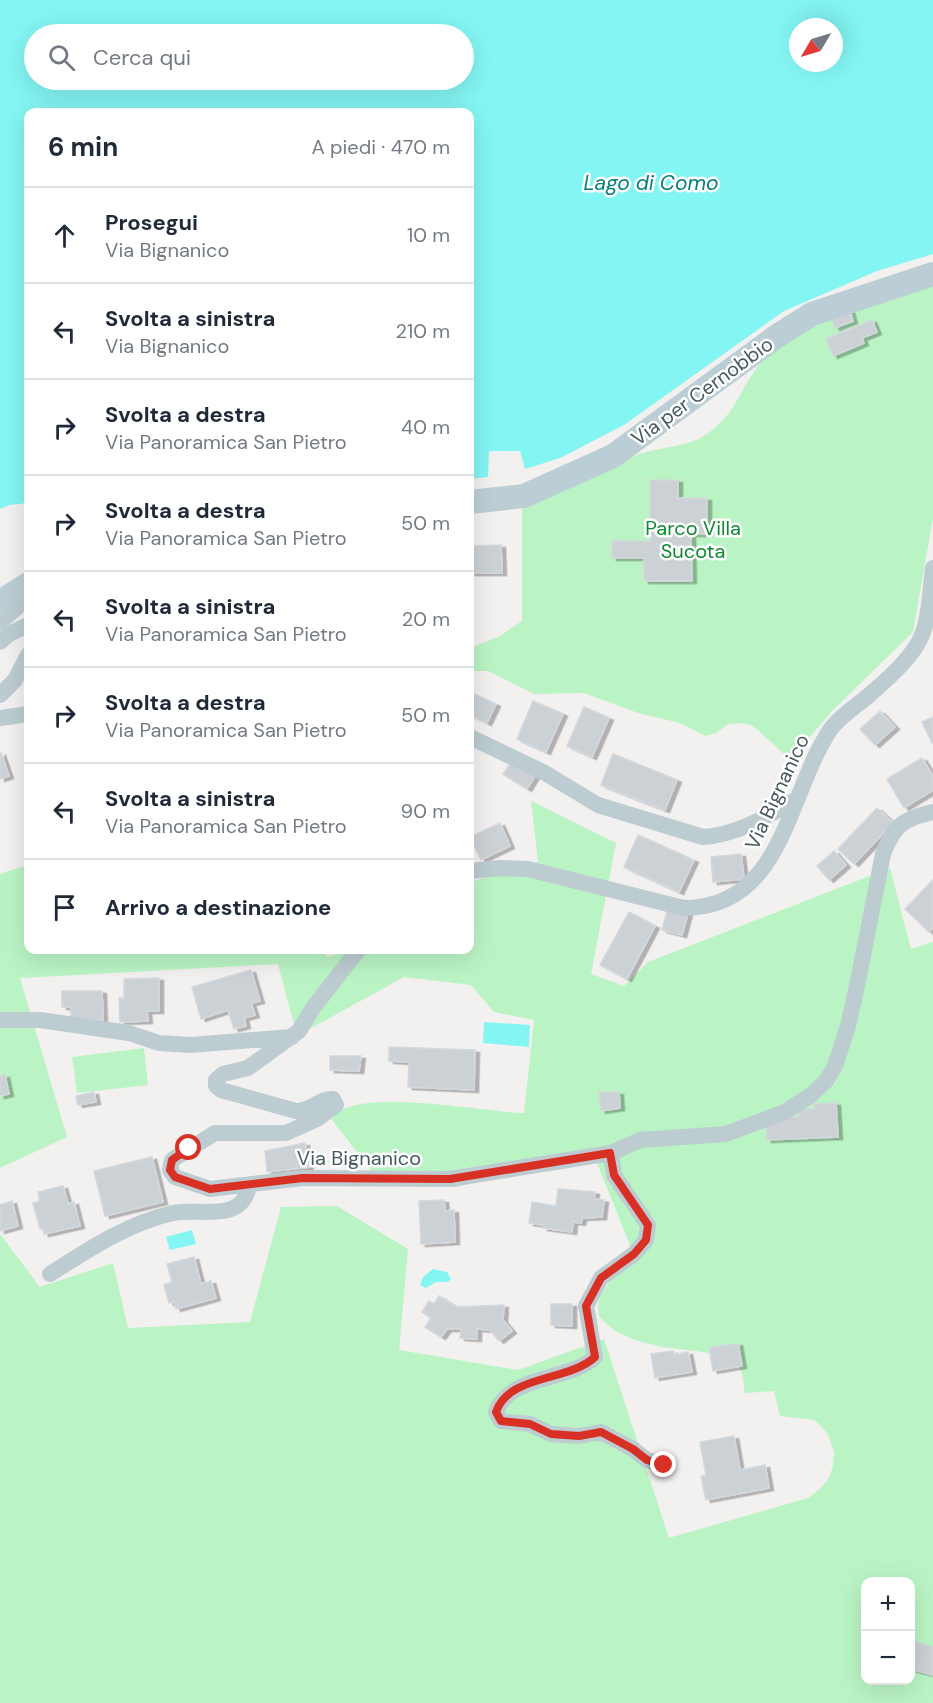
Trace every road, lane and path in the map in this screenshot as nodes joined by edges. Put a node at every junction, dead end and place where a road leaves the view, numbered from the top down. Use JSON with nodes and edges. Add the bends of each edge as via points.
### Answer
{"nodes":[{"id":1,"x":933,"y":273,"type":"edge"},
{"id":2,"x":474,"y":502,"type":"edge"},
{"id":3,"x":933,"y":568,"type":"edge"},
{"id":4,"x":24,"y":587,"type":"edge"},
{"id":5,"x":24,"y":601,"type":"edge"},
{"id":6,"x":0,"y":602,"type":"edge"},
{"id":7,"x":0,"y":622,"type":"edge"},
{"id":8,"x":24,"y":627,"type":"edge"},
{"id":9,"x":0,"y":642,"type":"edge"},
{"id":10,"x":24,"y":663,"type":"edge"},
{"id":11,"x":0,"y":696,"type":"edge"},
{"id":12,"x":24,"y":715,"type":"edge"},
{"id":13,"x":0,"y":718,"type":"edge"},
{"id":14,"x":474,"y":739,"type":"edge"},
{"id":15,"x":797,"y":799,"type":"junction"},
{"id":16,"x":933,"y":812,"type":"edge"},
{"id":17,"x":474,"y":871,"type":"edge"},
{"id":18,"x":355,"y":954,"type":"edge"},
{"id":19,"x":0,"y":1020,"type":"edge"},
{"id":20,"x":292,"y":1037,"type":"junction"},
{"id":21,"x":610,"y":1153,"type":"junction"},
{"id":22,"x":250,"y":1184,"type":"junction"},
{"id":23,"x":50,"y":1274,"type":"dead end"},
{"id":24,"x":664,"y":1465,"type":"dead end"}],
"edges":[{"from":1,"to":2,"type":"main road","name":"Via per Cernobbio","via":[[812,314],[613,456],[524,496]]},
{"from":3,"to":15,"type":"street","name":"Via Bignanico","via":[[924,624],[916,646],[832,728]]},
{"from":4,"to":6,"type":"main road"},
{"from":5,"to":7,"type":"street"},
{"from":8,"to":9,"type":"street"},
{"from":10,"to":11,"type":"street"},
{"from":12,"to":13,"type":"street"},
{"from":14,"to":15,"type":"street","via":[[545,773],[598,805],[703,837],[719,836],[763,819]]},
{"from":15,"to":17,"type":"street","name":"Via Bignanico","via":[[771,858],[758,877],[738,893],[705,908],[684,908],[528,869]]},
{"from":16,"to":21,"type":"street","name":"Via Bignanico","via":[[907,819],[891,833],[883,854],[848,1026],[826,1081],[785,1112],[726,1134],[640,1140]]},
{"from":18,"to":20,"type":"street","name":"Via Bignanico"},
{"from":19,"to":20,"type":"street","via":[[40,1020],[190,1046]]},
{"from":20,"to":22,"type":"street","name":"Via Bignanico","via":[[248,1068],[223,1074],[216,1080],[216,1086],[296,1111],[327,1099],[336,1105],[300,1129],[286,1133],[215,1133],[169,1165],[175,1177],[210,1189]]},
{"from":21,"to":22,"type":"street","name":"Via Bignanico","via":[[450,1179],[312,1178]]},
{"from":21,"to":24,"type":"street","via":[[614,1175],[648,1225],[646,1240],[601,1278],[586,1306],[595,1357],[584,1367],[512,1392],[500,1400],[496,1412],[501,1421],[530,1424],[551,1434],[579,1436],[601,1432],[647,1460]]},
{"from":22,"to":23,"type":"street","via":[[242,1203],[235,1208],[171,1214],[109,1238]]}]}
